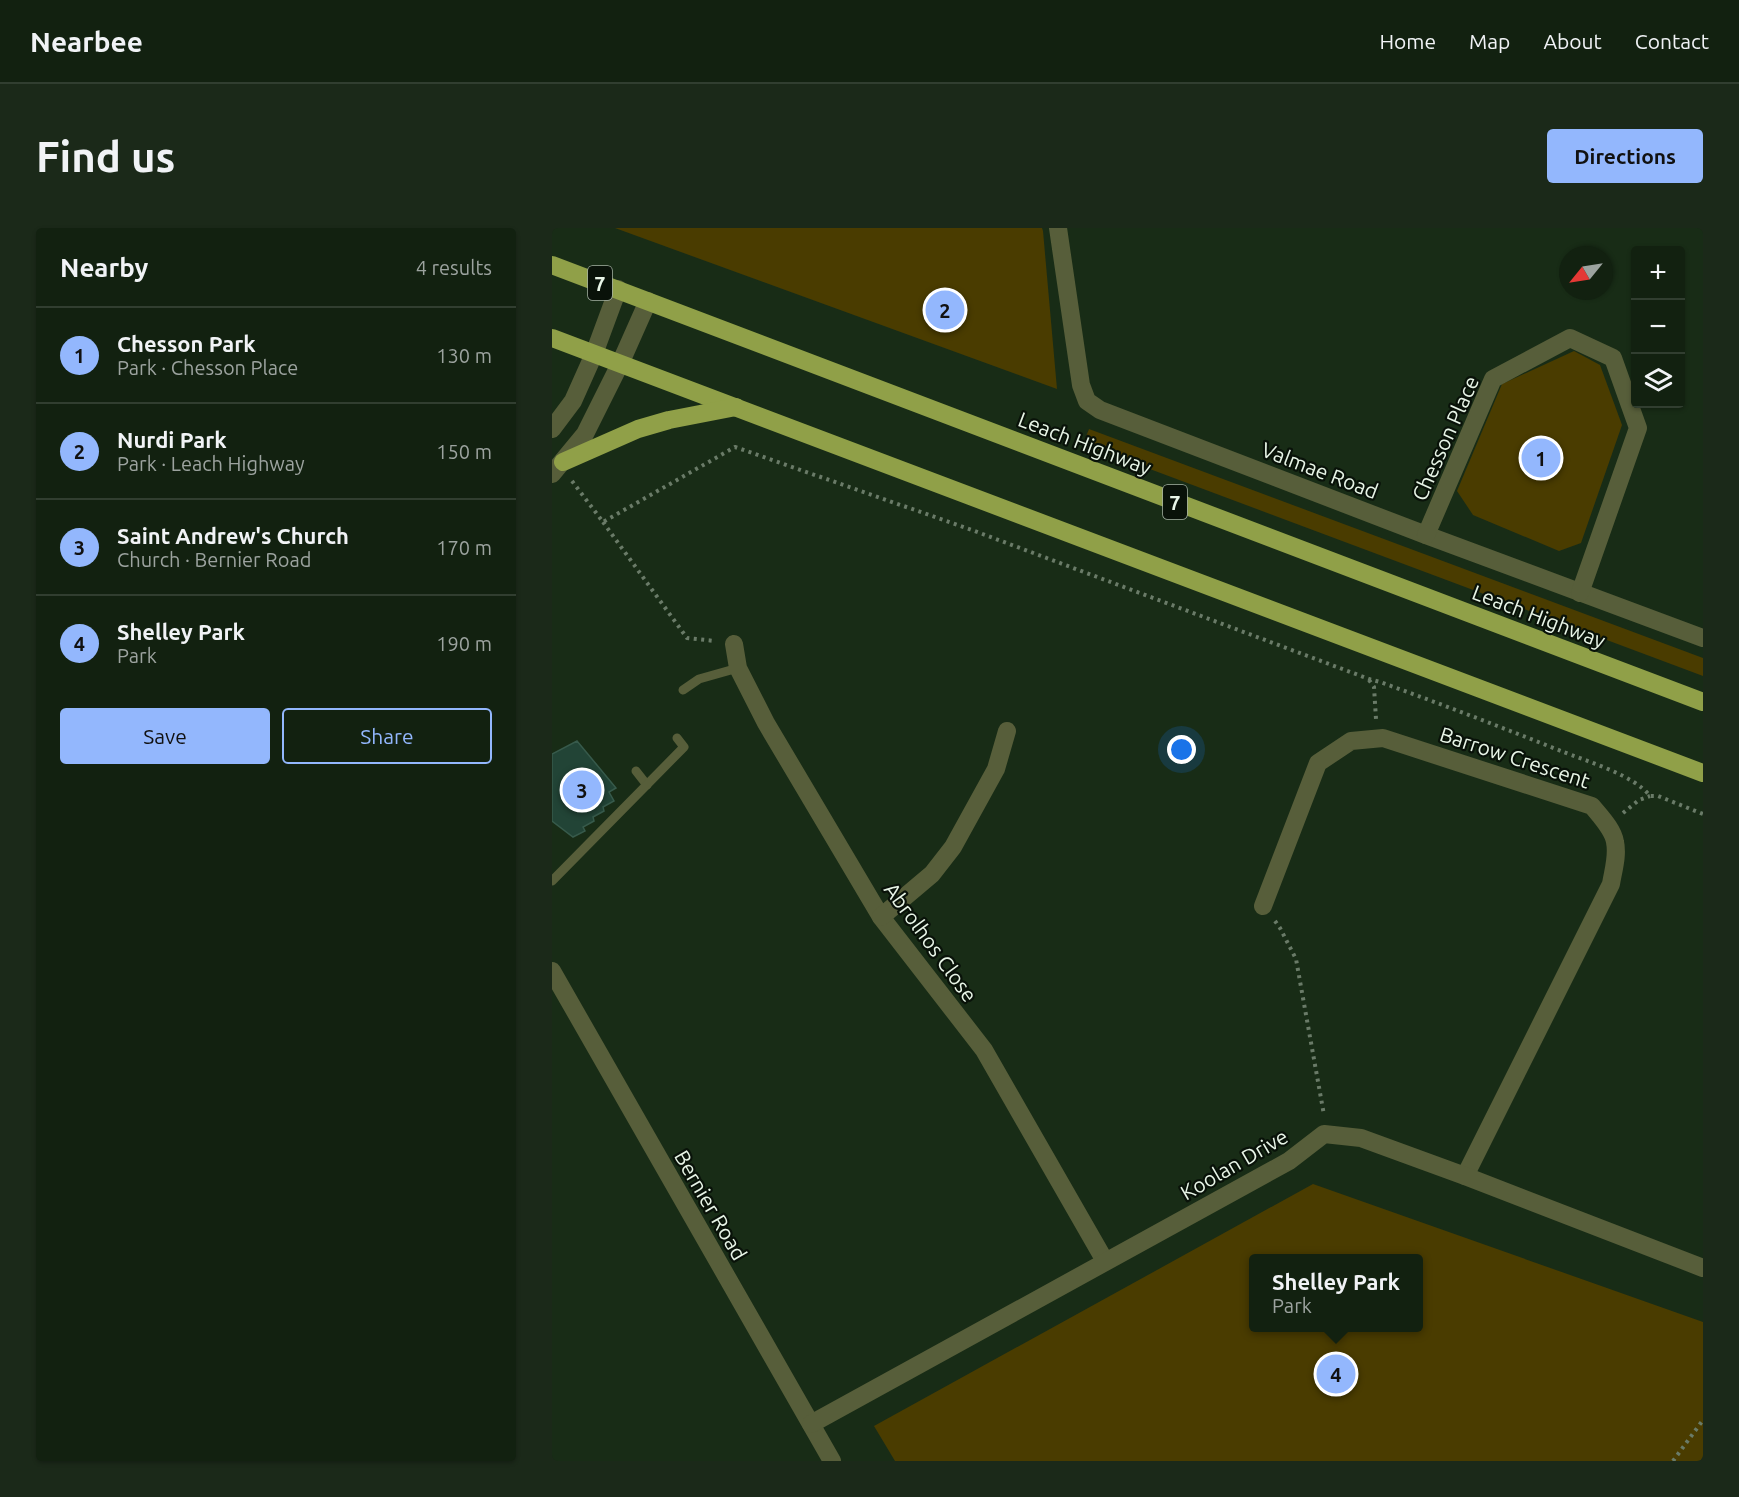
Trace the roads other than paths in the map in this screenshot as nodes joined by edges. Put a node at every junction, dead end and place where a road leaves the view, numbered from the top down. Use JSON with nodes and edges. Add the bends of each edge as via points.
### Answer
{"nodes":[{"id":1,"x":1058,"y":228,"type":"edge"},
{"id":2,"x":552,"y":264,"type":"edge"},
{"id":3,"x":618,"y":289,"type":"junction"},
{"id":4,"x":648,"y":301,"type":"junction"},
{"id":5,"x":552,"y":338,"type":"edge"},
{"id":6,"x":594,"y":354,"type":"junction"},
{"id":7,"x":620,"y":364,"type":"junction"},
{"id":8,"x":738,"y":407,"type":"junction"},
{"id":9,"x":552,"y":429,"type":"edge"},
{"id":10,"x":558,"y":467,"type":"edge"},
{"id":11,"x":1426,"y":536,"type":"junction"},
{"id":12,"x":1580,"y":593,"type":"junction"},
{"id":13,"x":1703,"y":638,"type":"edge"},
{"id":14,"x":734,"y":644,"type":"road end"},
{"id":15,"x":738,"y":668,"type":"junction"},
{"id":16,"x":683,"y":690,"type":"dead end"},
{"id":17,"x":1703,"y":702,"type":"edge"},
{"id":18,"x":1007,"y":731,"type":"dead end"},
{"id":19,"x":677,"y":738,"type":"dead end"},
{"id":20,"x":636,"y":771,"type":"dead end"},
{"id":21,"x":1703,"y":773,"type":"edge"},
{"id":22,"x":647,"y":785,"type":"junction"},
{"id":23,"x":552,"y":881,"type":"edge"},
{"id":24,"x":1263,"y":906,"type":"dead end"},
{"id":25,"x":881,"y":916,"type":"junction"},
{"id":26,"x":552,"y":971,"type":"edge"},
{"id":27,"x":1466,"y":1176,"type":"junction"},
{"id":28,"x":1105,"y":1261,"type":"junction"},
{"id":29,"x":1703,"y":1268,"type":"edge"},
{"id":30,"x":811,"y":1424,"type":"junction"},
{"id":31,"x":832,"y":1461,"type":"edge"}],
"edges":[{"from":1,"to":11,"type":"street","name":"Valmae Road","via":[[1081,385],[1087,401],[1100,410]]},
{"from":2,"to":3,"type":"highway","name":"Leach Highway","number":"7"},
{"from":3,"to":4,"type":"highway","name":"Leach Highway","number":"7"},
{"from":3,"to":6,"type":"street"},
{"from":4,"to":7,"type":"street"},
{"from":4,"to":17,"type":"highway","name":"Leach Highway","number":"7"},
{"from":5,"to":6,"type":"highway"},
{"from":6,"to":7,"type":"highway"},
{"from":6,"to":9,"type":"street","via":[[573,400]]},
{"from":7,"to":8,"type":"highway"},
{"from":7,"to":10,"type":"street","via":[[585,434]]},
{"from":8,"to":10,"type":"highway","via":[[638,429]]},
{"from":8,"to":21,"type":"highway"},
{"from":11,"to":12,"type":"street","name":"Valmae Road"},
{"from":11,"to":12,"type":"street","name":"Chesson Place","via":[[1493,379],[1570,338],[1613,358],[1638,428]]},
{"from":12,"to":13,"type":"street","name":"Valmae Road"},
{"from":14,"to":15,"type":"street","name":"Abrolhos Close"},
{"from":15,"to":16,"type":"lane","via":[[699,680]]},
{"from":15,"to":25,"type":"street","name":"Abrolhos Close","via":[[766,723]]},
{"from":18,"to":25,"type":"street","via":[[996,769],[953,847],[932,874]]},
{"from":19,"to":22,"type":"lane","via":[[684,747]]},
{"from":20,"to":22,"type":"lane"},
{"from":22,"to":23,"type":"lane"},
{"from":24,"to":27,"type":"street","name":"Barrow Crescent","via":[[1318,763],[1351,741],[1383,738],[1592,806],[1608,826],[1615,841],[1611,884]]},
{"from":25,"to":28,"type":"street","name":"Abrolhos Close","via":[[984,1050]]},
{"from":26,"to":30,"type":"street","name":"Bernier Road"},
{"from":27,"to":28,"type":"street","name":"Koolan Drive","via":[[1361,1138],[1324,1134],[1289,1161]]},
{"from":27,"to":29,"type":"street"},
{"from":28,"to":30,"type":"street","name":"Koolan Drive"},
{"from":30,"to":31,"type":"street","name":"Bernier Road"}]}
